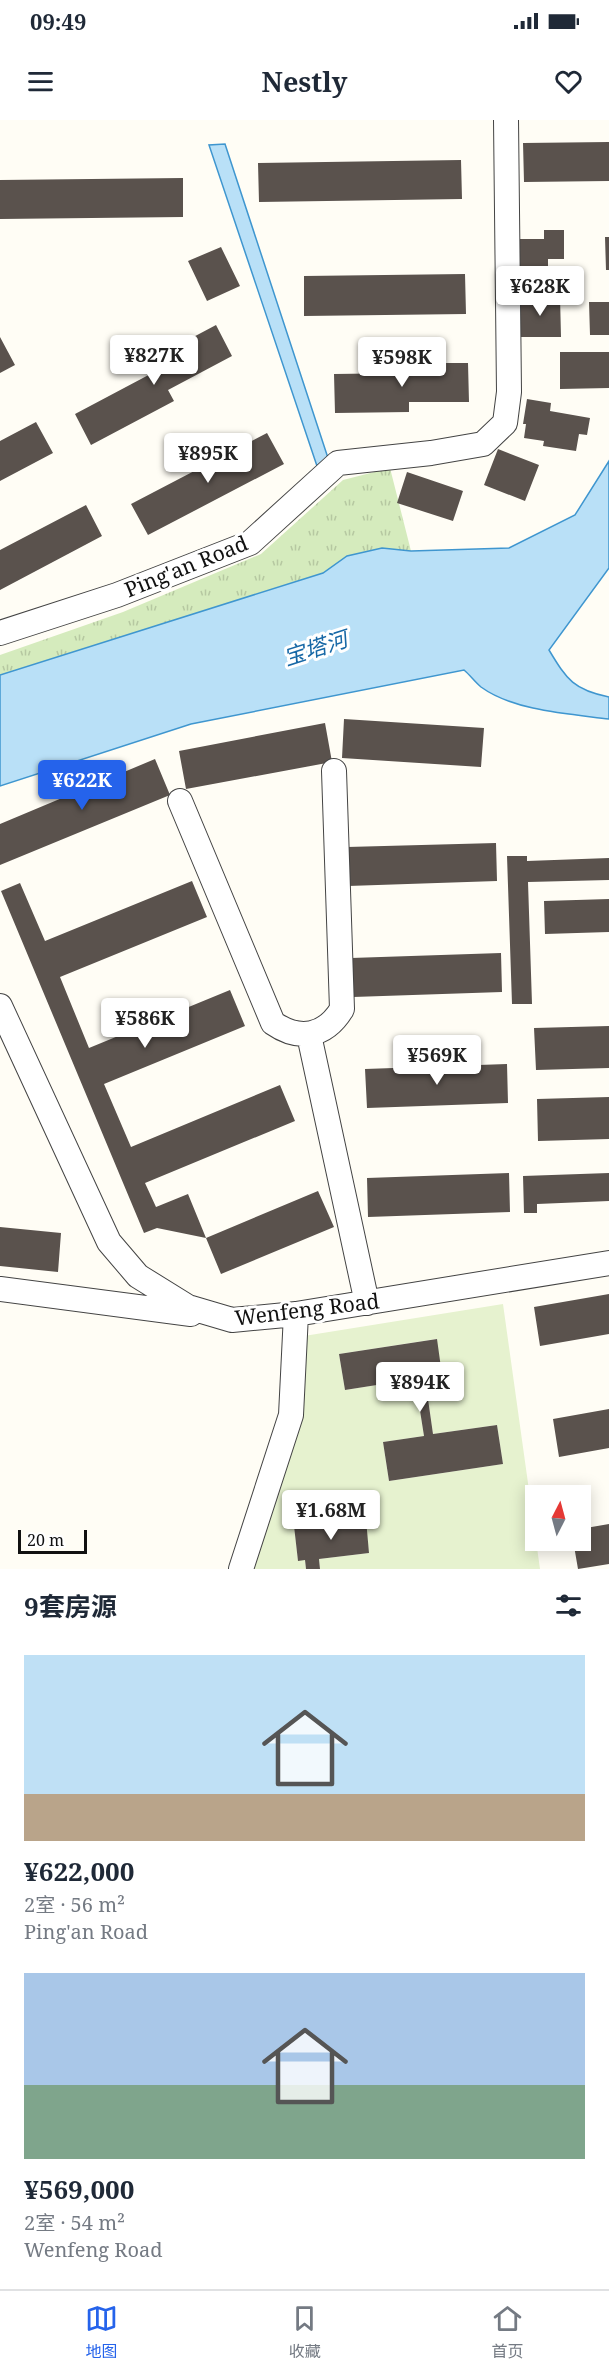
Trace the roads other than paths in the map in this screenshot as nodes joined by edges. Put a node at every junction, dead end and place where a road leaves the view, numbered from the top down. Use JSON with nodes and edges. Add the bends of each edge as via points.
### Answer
{"nodes":[{"id":1,"x":506,"y":120,"type":"edge"},
{"id":2,"x":0,"y":633,"type":"edge"},
{"id":3,"x":334,"y":771,"type":"dead end"},
{"id":4,"x":180,"y":801,"type":"dead end"},
{"id":5,"x":0,"y":1006,"type":"edge"},
{"id":6,"x":309,"y":1035,"type":"junction"},
{"id":7,"x":609,"y":1263,"type":"edge"},
{"id":8,"x":0,"y":1289,"type":"edge"},
{"id":9,"x":368,"y":1303,"type":"junction"},
{"id":10,"x":296,"y":1314,"type":"junction"},
{"id":11,"x":232,"y":1320,"type":"junction"},
{"id":12,"x":241,"y":1569,"type":"edge"}],
"edges":[{"from":1,"to":2,"type":"street","name":"Ping'an Road","via":[[509,392],[505,423],[483,444],[338,463],[250,543],[117,595]]},
{"from":3,"to":6,"type":"street","via":[[342,1010],[324,1030]]},
{"from":4,"to":6,"type":"street","via":[[273,1023],[291,1033]]},
{"from":5,"to":11,"type":"street","name":"Wenfeng Road","via":[[109,1242],[138,1276],[164,1293],[188,1307]]},
{"from":6,"to":9,"type":"street"},
{"from":7,"to":9,"type":"street","name":"Wenfeng Road"},
{"from":8,"to":11,"type":"street"},
{"from":9,"to":10,"type":"street","name":"Wenfeng Road"},
{"from":10,"to":11,"type":"street","name":"Wenfeng Road"},
{"from":10,"to":12,"type":"street","via":[[291,1415]]}]}
